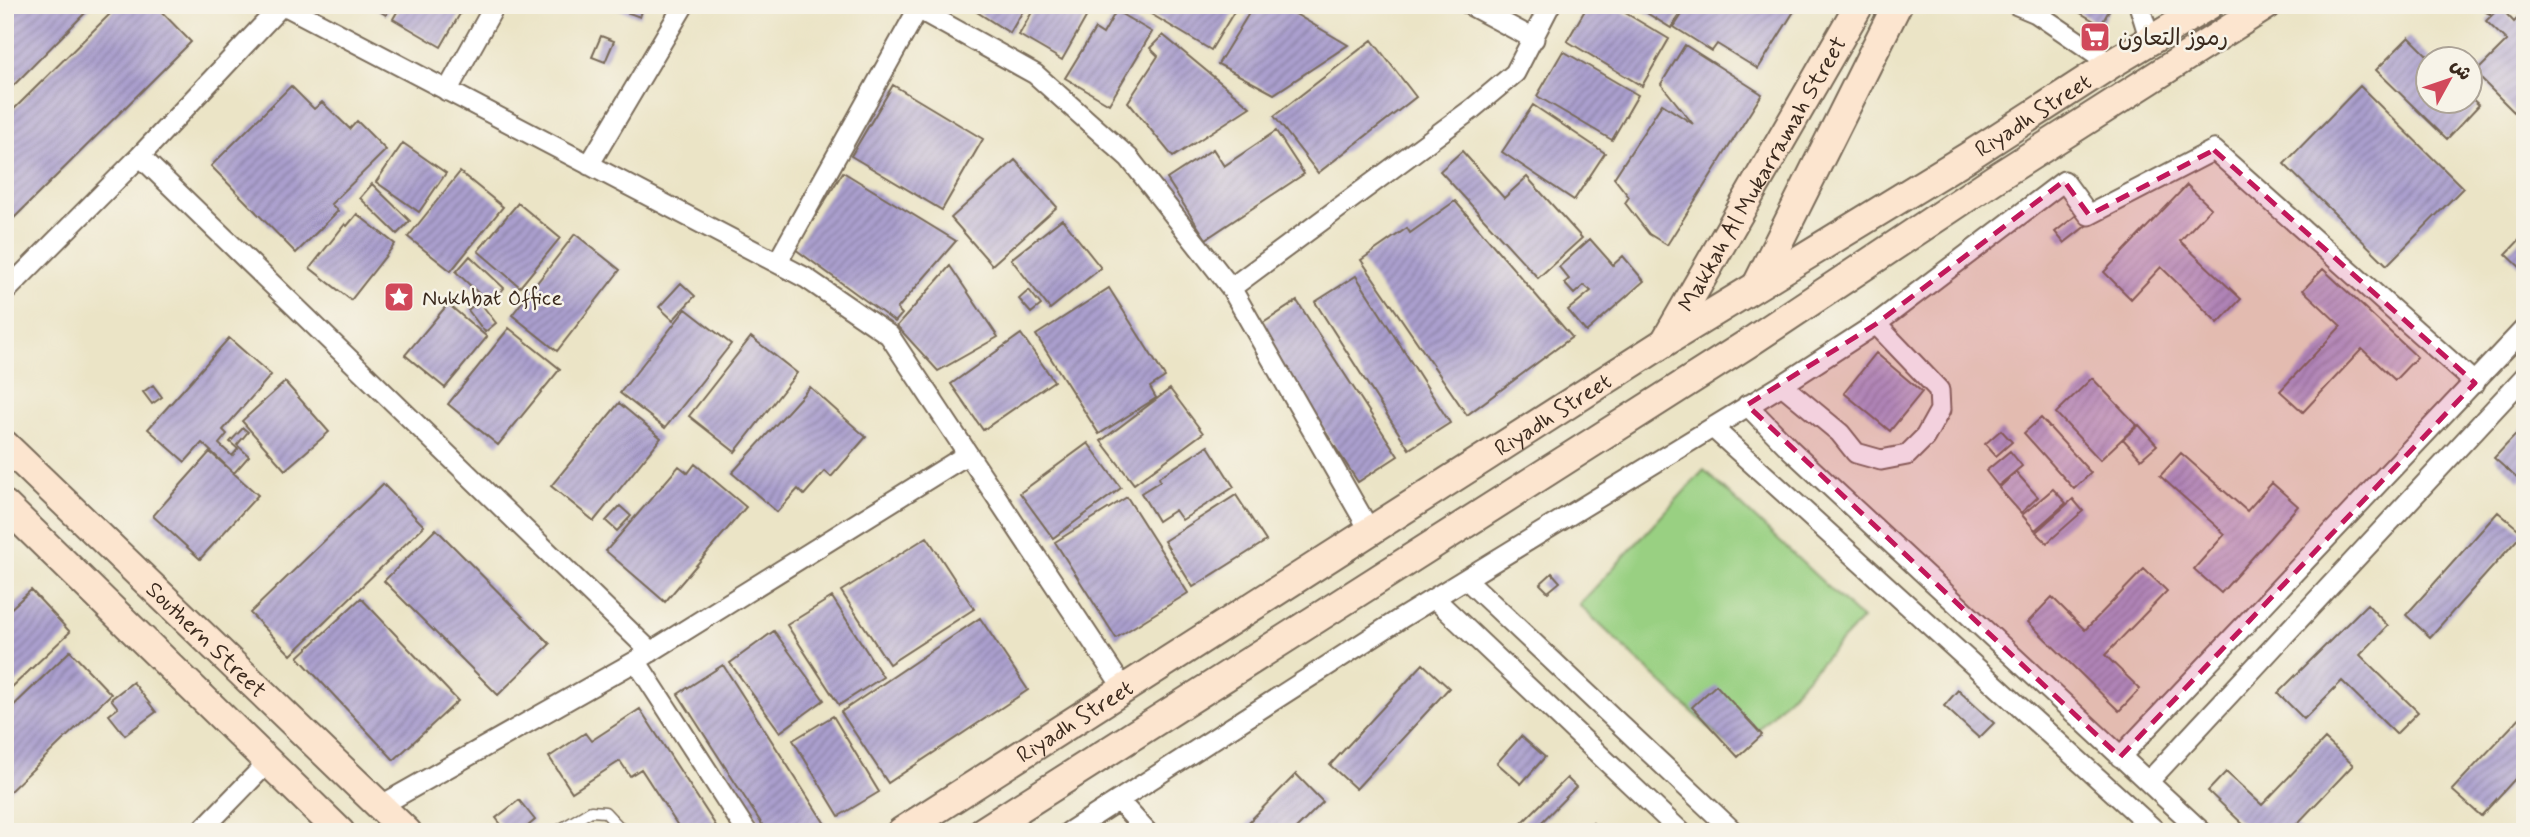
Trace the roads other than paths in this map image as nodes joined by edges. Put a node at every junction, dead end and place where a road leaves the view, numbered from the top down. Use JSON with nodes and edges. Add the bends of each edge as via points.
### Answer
{"nodes":[{"id":1,"x":283,"y":5,"type":"edge"},
{"id":2,"x":495,"y":5,"type":"edge"},
{"id":3,"x":684,"y":5,"type":"edge"},
{"id":4,"x":1470,"y":5,"type":"edge"},
{"id":5,"x":1550,"y":5,"type":"edge"},
{"id":6,"x":1859,"y":5,"type":"edge"},
{"id":7,"x":1897,"y":5,"type":"edge"},
{"id":8,"x":2017,"y":5,"type":"edge"},
{"id":9,"x":2139,"y":5,"type":"edge"},
{"id":10,"x":2210,"y":5,"type":"edge"},
{"id":11,"x":2267,"y":5,"type":"edge"},
{"id":12,"x":915,"y":7,"type":"edge"},
{"id":13,"x":1534,"y":38,"type":"junction"},
{"id":14,"x":2150,"y":40,"type":"junction"},
{"id":15,"x":2111,"y":64,"type":"junction"},
{"id":16,"x":447,"y":91,"type":"junction"},
{"id":17,"x":1988,"y":144,"type":"junction"},
{"id":18,"x":140,"y":156,"type":"junction"},
{"id":19,"x":589,"y":165,"type":"junction"},
{"id":20,"x":1996,"y":178,"type":"junction"},
{"id":21,"x":1797,"y":206,"type":"junction"},
{"id":22,"x":1840,"y":235,"type":"junction"},
{"id":23,"x":778,"y":263,"type":"junction"},
{"id":24,"x":1757,"y":285,"type":"junction"},
{"id":25,"x":1231,"y":288,"type":"junction"},
{"id":26,"x":5,"y":292,"type":"edge"},
{"id":27,"x":1876,"y":324,"type":"junction"},
{"id":28,"x":2525,"y":328,"type":"edge"},
{"id":29,"x":1665,"y":342,"type":"junction"},
{"id":30,"x":2525,"y":376,"type":"edge"},
{"id":31,"x":2475,"y":383,"type":"junction"},
{"id":32,"x":1782,"y":385,"type":"junction"},
{"id":33,"x":1747,"y":405,"type":"junction"},
{"id":34,"x":1713,"y":428,"type":"junction"},
{"id":35,"x":5,"y":445,"type":"edge"},
{"id":36,"x":968,"y":454,"type":"junction"},
{"id":37,"x":5,"y":505,"type":"edge"},
{"id":38,"x":1370,"y":531,"type":"junction"},
{"id":39,"x":1466,"y":579,"type":"junction"},
{"id":40,"x":1435,"y":599,"type":"junction"},
{"id":41,"x":643,"y":656,"type":"junction"},
{"id":42,"x":1124,"y":689,"type":"junction"},
{"id":43,"x":2120,"y":757,"type":"junction"},
{"id":44,"x":268,"y":762,"type":"junction"},
{"id":45,"x":2149,"y":781,"type":"junction"},
{"id":46,"x":1119,"y":801,"type":"junction"},
{"id":47,"x":380,"y":806,"type":"junction"},
{"id":48,"x":200,"y":832,"type":"edge"},
{"id":49,"x":340,"y":832,"type":"edge"},
{"id":50,"x":407,"y":832,"type":"edge"},
{"id":51,"x":556,"y":832,"type":"edge"},
{"id":52,"x":624,"y":832,"type":"edge"},
{"id":53,"x":747,"y":832,"type":"edge"},
{"id":54,"x":901,"y":832,"type":"edge"},
{"id":55,"x":982,"y":832,"type":"edge"},
{"id":56,"x":1069,"y":832,"type":"edge"},
{"id":57,"x":1147,"y":832,"type":"edge"},
{"id":58,"x":1681,"y":832,"type":"edge"},
{"id":59,"x":1734,"y":832,"type":"edge"},
{"id":60,"x":2157,"y":832,"type":"edge"},
{"id":61,"x":2202,"y":832,"type":"edge"}],
"edges":[{"from":1,"to":16,"type":"street"},
{"from":1,"to":18,"type":"street"},
{"from":2,"to":16,"type":"street"},
{"from":3,"to":19,"type":"street"},
{"from":4,"to":13,"type":"street"},
{"from":5,"to":13,"type":"street"},
{"from":6,"to":29,"type":"main road","name":"Makkah Al Mukarramah Street"},
{"from":7,"to":21,"type":"main road","name":"Makkah Al Mukarramah Street"},
{"from":8,"to":15,"type":"street"},
{"from":9,"to":14,"type":"street"},
{"from":10,"to":14,"type":"main road","name":"Riyadh Street"},
{"from":11,"to":20,"type":"main road","name":"Riyadh Street"},
{"from":12,"to":23,"type":"street"},
{"from":12,"to":25,"type":"street","via":[[1035,74],[1129,158]]},
{"from":13,"to":25,"type":"street","via":[[1515,73],[1472,109]]},
{"from":14,"to":15,"type":"main road","name":"Riyadh Street"},
{"from":15,"to":17,"type":"main road","name":"Riyadh Street"},
{"from":16,"to":19,"type":"street"},
{"from":17,"to":20,"type":"main road","via":[[1984,165]]},
{"from":17,"to":22,"type":"main road","name":"Riyadh Street"},
{"from":18,"to":26,"type":"street"},
{"from":18,"to":41,"type":"street"},
{"from":19,"to":23,"type":"street"},
{"from":20,"to":55,"type":"main road","name":"Riyadh Street","via":[[1747,344]]},
{"from":21,"to":22,"type":"main road","via":[[1814,225]]},
{"from":21,"to":24,"type":"main road","name":"Makkah Al Mukarramah Street"},
{"from":22,"to":24,"type":"main road","name":"Riyadh Street"},
{"from":23,"to":36,"type":"street","via":[[889,335]]},
{"from":24,"to":29,"type":"main road","name":"Riyadh Street"},
{"from":25,"to":38,"type":"street"},
{"from":27,"to":31,"type":"street","via":[[2064,181],[2089,215],[2214,150]]},
{"from":27,"to":32,"type":"street"},
{"from":27,"to":32,"type":"street","via":[[1939,390],[1940,410],[1925,437],[1907,455],[1881,460],[1856,453],[1840,433]]},
{"from":28,"to":31,"type":"street"},
{"from":29,"to":38,"type":"main road","name":"Riyadh Street"},
{"from":30,"to":45,"type":"street"},
{"from":31,"to":43,"type":"street"},
{"from":32,"to":33,"type":"street"},
{"from":33,"to":34,"type":"street"},
{"from":33,"to":43,"type":"street"},
{"from":34,"to":39,"type":"street"},
{"from":34,"to":60,"type":"street"},
{"from":35,"to":47,"type":"main road","name":"Southern Street"},
{"from":36,"to":41,"type":"street"},
{"from":36,"to":42,"type":"street"},
{"from":37,"to":44,"type":"main road","name":"Southern Street"},
{"from":38,"to":42,"type":"main road","name":"Riyadh Street"},
{"from":39,"to":40,"type":"street"},
{"from":39,"to":59,"type":"street"},
{"from":40,"to":46,"type":"street"},
{"from":40,"to":58,"type":"street"},
{"from":41,"to":47,"type":"street"},
{"from":41,"to":53,"type":"street"},
{"from":42,"to":54,"type":"main road","name":"Riyadh Street"},
{"from":43,"to":45,"type":"street"},
{"from":44,"to":48,"type":"street"},
{"from":44,"to":49,"type":"main road","name":"Southern Street"},
{"from":45,"to":61,"type":"street"},
{"from":46,"to":56,"type":"street"},
{"from":46,"to":57,"type":"street"},
{"from":47,"to":50,"type":"main road","name":"Southern Street"},
{"from":51,"to":52,"type":"lane","via":[[591,811],[605,812]]}]}
